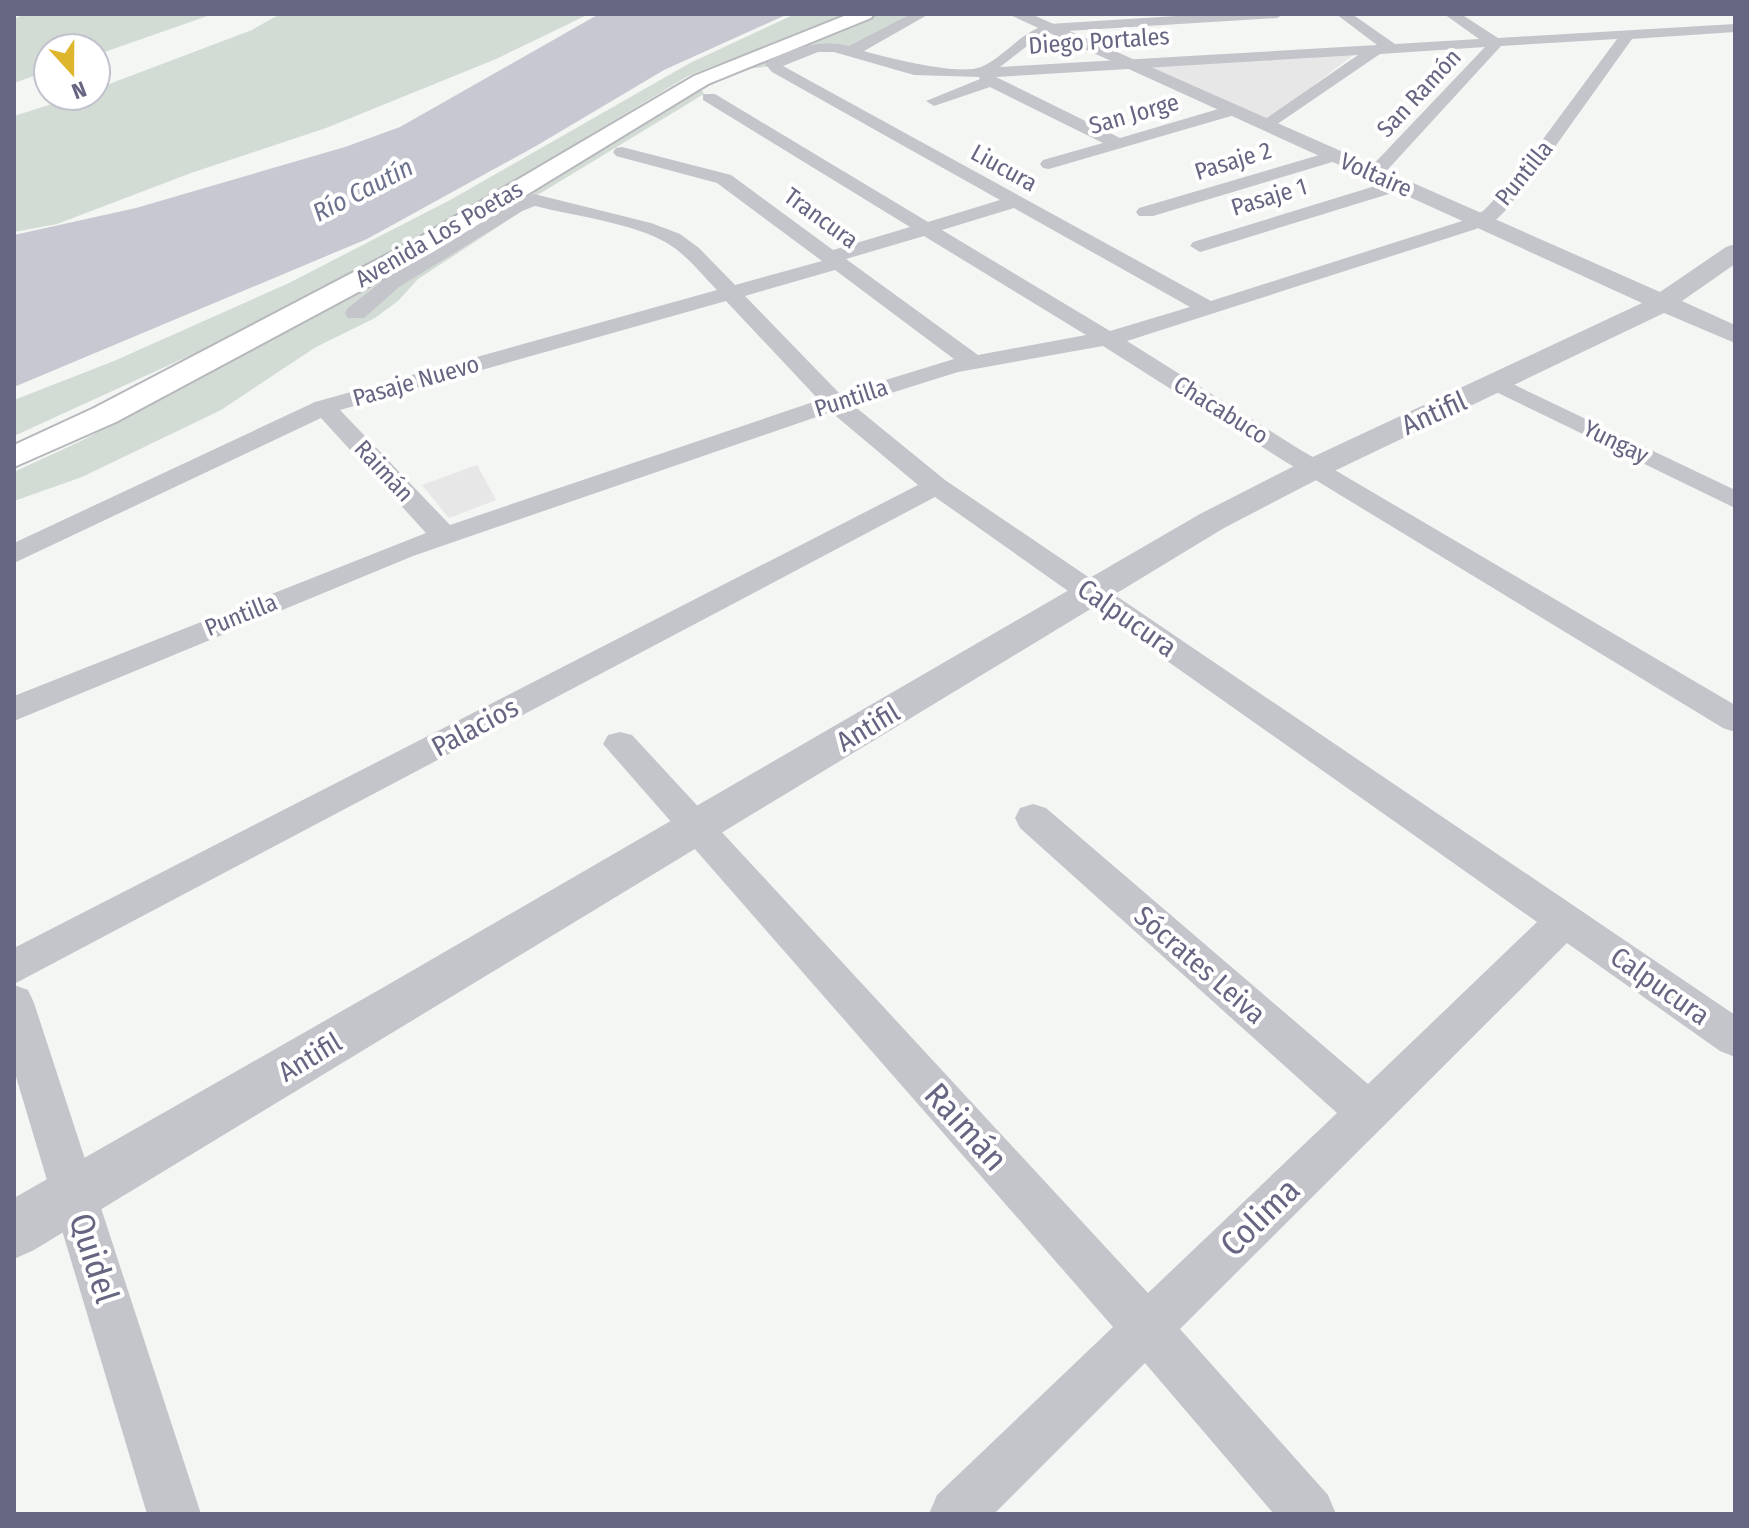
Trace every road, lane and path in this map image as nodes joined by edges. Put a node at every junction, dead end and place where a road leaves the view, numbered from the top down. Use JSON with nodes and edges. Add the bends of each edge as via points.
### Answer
{"nodes":[{"id":1,"x":865,"y":14,"type":"edge"},
{"id":2,"x":922,"y":14,"type":"edge"},
{"id":3,"x":1017,"y":14,"type":"edge"},
{"id":4,"x":1277,"y":14,"type":"edge"},
{"id":5,"x":1343,"y":14,"type":"edge"},
{"id":6,"x":1451,"y":14,"type":"edge"},
{"id":7,"x":1670,"y":14,"type":"edge"},
{"id":8,"x":1049,"y":28,"type":"junction"},
{"id":9,"x":1735,"y":28,"type":"edge"},
{"id":10,"x":1702,"y":30,"type":"junction"},
{"id":11,"x":1628,"y":34,"type":"junction"},
{"id":12,"x":1494,"y":42,"type":"junction"},
{"id":13,"x":1384,"y":48,"type":"junction"},
{"id":14,"x":852,"y":51,"type":"junction"},
{"id":15,"x":1128,"y":63,"type":"junction"},
{"id":16,"x":777,"y":69,"type":"joint"},
{"id":17,"x":987,"y":77,"type":"junction"},
{"id":18,"x":709,"y":97,"type":"dead end"},
{"id":19,"x":934,"y":101,"type":"dead end"},
{"id":20,"x":1232,"y":110,"type":"junction"},
{"id":21,"x":1267,"y":126,"type":"junction"},
{"id":22,"x":1119,"y":144,"type":"junction"},
{"id":23,"x":622,"y":152,"type":"dead end"},
{"id":24,"x":1333,"y":156,"type":"junction"},
{"id":25,"x":1049,"y":164,"type":"dead end"},
{"id":26,"x":1374,"y":174,"type":"junction"},
{"id":27,"x":1398,"y":185,"type":"junction"},
{"id":28,"x":1015,"y":202,"type":"junction"},
{"id":29,"x":1146,"y":212,"type":"dead end"},
{"id":30,"x":1479,"y":221,"type":"junction"},
{"id":31,"x":925,"y":228,"type":"junction"},
{"id":32,"x":1200,"y":246,"type":"dead end"},
{"id":33,"x":1735,"y":252,"type":"edge"},
{"id":34,"x":834,"y":260,"type":"junction"},
{"id":35,"x":730,"y":292,"type":"junction"},
{"id":36,"x":1662,"y":303,"type":"junction"},
{"id":37,"x":1208,"y":308,"type":"junction"},
{"id":38,"x":356,"y":313,"type":"dead end"},
{"id":39,"x":1735,"y":335,"type":"edge"},
{"id":40,"x":1108,"y":339,"type":"junction"},
{"id":41,"x":973,"y":362,"type":"junction"},
{"id":42,"x":1498,"y":384,"type":"junction"},
{"id":43,"x":835,"y":403,"type":"junction"},
{"id":44,"x":324,"y":407,"type":"junction"},
{"id":45,"x":14,"y":457,"type":"edge"},
{"id":46,"x":1315,"y":468,"type":"junction"},
{"id":47,"x":936,"y":486,"type":"junction"},
{"id":48,"x":1735,"y":500,"type":"edge"},
{"id":49,"x":444,"y":535,"type":"junction"},
{"id":50,"x":14,"y":554,"type":"edge"},
{"id":51,"x":1090,"y":594,"type":"junction"},
{"id":52,"x":14,"y":709,"type":"edge"},
{"id":53,"x":1735,"y":720,"type":"edge"},
{"id":54,"x":620,"y":744,"type":"dead end"},
{"id":55,"x":1033,"y":818,"type":"dead end"},
{"id":56,"x":697,"y":829,"type":"junction"},
{"id":57,"x":1565,"y":920,"type":"junction"},
{"id":58,"x":14,"y":967,"type":"edge"},
{"id":59,"x":14,"y":1003,"type":"edge"},
{"id":60,"x":1735,"y":1038,"type":"edge"},
{"id":61,"x":1368,"y":1112,"type":"junction"},
{"id":62,"x":74,"y":1197,"type":"junction"},
{"id":63,"x":14,"y":1230,"type":"edge"},
{"id":64,"x":1147,"y":1328,"type":"junction"},
{"id":65,"x":174,"y":1514,"type":"edge"},
{"id":66,"x":956,"y":1514,"type":"edge"},
{"id":67,"x":1309,"y":1514,"type":"edge"}],
"edges":[{"from":1,"to":45,"type":"main road","name":"Avenida Los Poetas","via":[[701,80],[424,246],[105,415]]},
{"from":2,"to":14,"type":"street"},
{"from":3,"to":8,"type":"street","name":"Voltaire"},
{"from":4,"to":8,"type":"street"},
{"from":5,"to":13,"type":"street"},
{"from":6,"to":12,"type":"street"},
{"from":7,"to":10,"type":"street"},
{"from":8,"to":15,"type":"street","name":"Voltaire"},
{"from":8,"to":17,"type":"street","via":[[1035,33]]},
{"from":9,"to":10,"type":"street","name":"Diego Portales"},
{"from":10,"to":11,"type":"street","name":"Diego Portales"},
{"from":11,"to":12,"type":"street","name":"Diego Portales"},
{"from":11,"to":30,"type":"street","name":"Puntilla","via":[[1541,154],[1495,210]]},
{"from":12,"to":13,"type":"street","name":"Diego Portales"},
{"from":12,"to":26,"type":"street","name":"San Ramón"},
{"from":13,"to":15,"type":"street","name":"Diego Portales"},
{"from":13,"to":21,"type":"street"},
{"from":14,"to":16,"type":"street","name":"Diego Portales","via":[[816,48],[776,62]]},
{"from":14,"to":17,"type":"street","name":"Diego Portales","via":[[914,70]]},
{"from":15,"to":17,"type":"street","name":"Diego Portales"},
{"from":15,"to":20,"type":"street","name":"Voltaire"},
{"from":16,"to":28,"type":"street","name":"Liucura"},
{"from":17,"to":19,"type":"street","name":"Diego Portales"},
{"from":17,"to":22,"type":"street"},
{"from":18,"to":31,"type":"street","name":"Chacabuco"},
{"from":20,"to":21,"type":"street","name":"Voltaire"},
{"from":20,"to":22,"type":"street","name":"San Jorge"},
{"from":21,"to":24,"type":"street","name":"Voltaire"},
{"from":22,"to":25,"type":"street","name":"San Jorge"},
{"from":23,"to":34,"type":"street","name":"Trancura","via":[[724,179]]},
{"from":24,"to":26,"type":"street","name":"Voltaire"},
{"from":24,"to":29,"type":"street","name":"Pasaje 2"},
{"from":26,"to":27,"type":"street","name":"Voltaire"},
{"from":27,"to":30,"type":"street","name":"Voltaire"},
{"from":27,"to":32,"type":"street","name":"Pasaje 1"},
{"from":28,"to":31,"type":"street","name":"Pasaje Nuevo"},
{"from":28,"to":37,"type":"street","name":"Liucura"},
{"from":30,"to":36,"type":"street","name":"Voltaire"},
{"from":30,"to":37,"type":"street","name":"Puntilla"},
{"from":31,"to":34,"type":"street","name":"Pasaje Nuevo"},
{"from":31,"to":40,"type":"street","name":"Chacabuco"},
{"from":33,"to":36,"type":"street","name":"Antifil"},
{"from":34,"to":35,"type":"street","name":"Pasaje Nuevo"},
{"from":34,"to":41,"type":"street","name":"Trancura"},
{"from":35,"to":38,"type":"street","name":"Calpucura","via":[[673,238],[534,200],[392,283]]},
{"from":35,"to":43,"type":"street","name":"Calpucura"},
{"from":35,"to":44,"type":"street","name":"Pasaje Nuevo"},
{"from":36,"to":39,"type":"street","name":"Voltaire"},
{"from":36,"to":42,"type":"street","name":"Antifil"},
{"from":37,"to":40,"type":"street","name":"Puntilla"},
{"from":40,"to":41,"type":"street","name":"Puntilla"},
{"from":40,"to":46,"type":"street","name":"Chacabuco"},
{"from":41,"to":43,"type":"street","name":"Puntilla"},
{"from":42,"to":46,"type":"street","name":"Antifil"},
{"from":42,"to":48,"type":"street","name":"Yungay"},
{"from":43,"to":47,"type":"street","name":"Calpucura"},
{"from":43,"to":49,"type":"street","name":"Puntilla"},
{"from":44,"to":49,"type":"street","name":"Raimán"},
{"from":44,"to":50,"type":"street","name":"Pasaje Nuevo"},
{"from":46,"to":51,"type":"street","name":"Antifil","via":[[1212,521]]},
{"from":46,"to":53,"type":"street","name":"Chacabuco"},
{"from":47,"to":51,"type":"street","name":"Calpucura"},
{"from":47,"to":58,"type":"street","name":"Palacios"},
{"from":49,"to":52,"type":"street","name":"Puntilla"},
{"from":51,"to":56,"type":"street","name":"Antifil"},
{"from":51,"to":57,"type":"street","name":"Calpucura"},
{"from":54,"to":56,"type":"street","name":"Raimán"},
{"from":55,"to":61,"type":"street","name":"Sócrates Leiva"},
{"from":56,"to":62,"type":"street","name":"Antifil"},
{"from":56,"to":64,"type":"street","name":"Raimán"},
{"from":57,"to":60,"type":"street","name":"Calpucura"},
{"from":57,"to":61,"type":"street","name":"Colima"},
{"from":59,"to":62,"type":"street","name":"Quidel"},
{"from":61,"to":64,"type":"street","name":"Colima"},
{"from":62,"to":63,"type":"street","name":"Antifil"},
{"from":62,"to":65,"type":"street","name":"Quidel"},
{"from":64,"to":66,"type":"street","name":"Colima"},
{"from":64,"to":67,"type":"street","name":"Raimán"}]}
